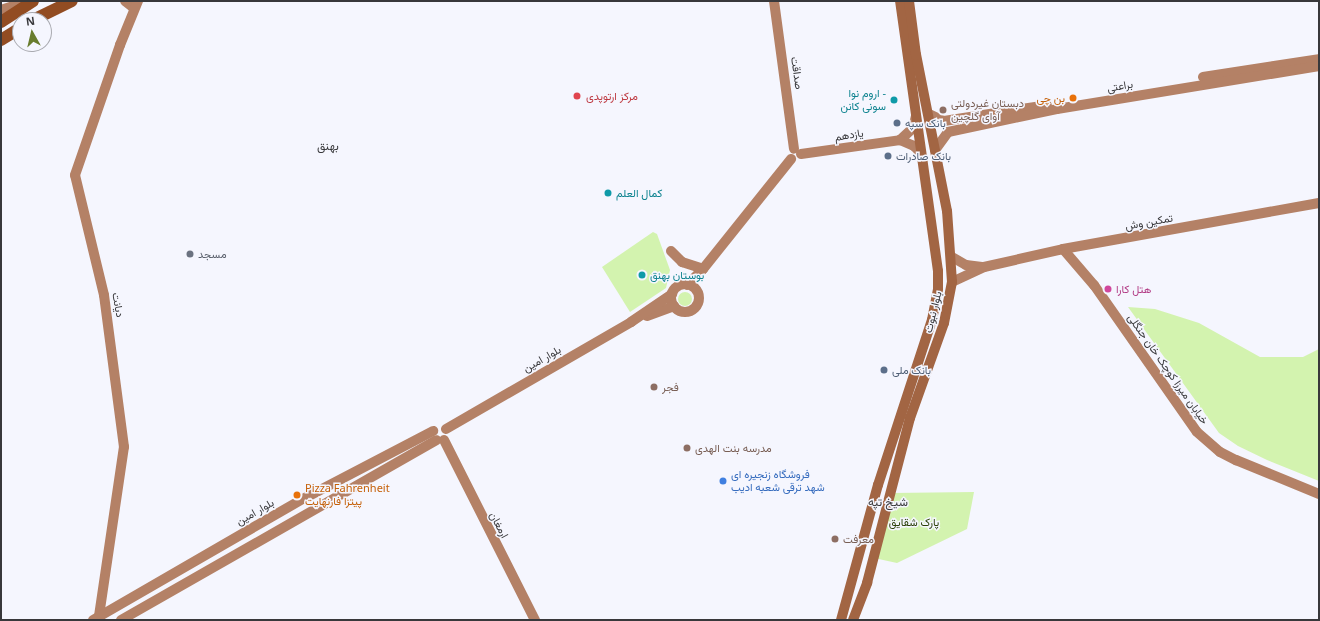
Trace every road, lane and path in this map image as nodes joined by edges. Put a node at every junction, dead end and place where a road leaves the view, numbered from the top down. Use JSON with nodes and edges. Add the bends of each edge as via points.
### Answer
{"nodes":[{"id":1,"x":28,"y":1,"type":"edge"},
{"id":2,"x":33,"y":1,"type":"edge"},
{"id":3,"x":72,"y":1,"type":"edge"},
{"id":4,"x":125,"y":1,"type":"edge"},
{"id":5,"x":774,"y":1,"type":"edge"},
{"id":6,"x":900,"y":1,"type":"edge"},
{"id":7,"x":909,"y":1,"type":"edge"},
{"id":8,"x":136,"y":5,"type":"edge"},
{"id":9,"x":1,"y":10,"type":"edge"},
{"id":10,"x":49,"y":12,"type":"edge"},
{"id":11,"x":1,"y":22,"type":"edge"},
{"id":12,"x":12,"y":33,"type":"edge"},
{"id":13,"x":1,"y":40,"type":"edge"},
{"id":14,"x":1319,"y":59,"type":"edge"},
{"id":15,"x":1319,"y":66,"type":"edge"},
{"id":16,"x":929,"y":114,"type":"junction"},
{"id":17,"x":916,"y":116,"type":"junction"},
{"id":18,"x":900,"y":140,"type":"junction"},
{"id":19,"x":935,"y":150,"type":"junction"},
{"id":20,"x":798,"y":152,"type":"junction"},
{"id":21,"x":920,"y":152,"type":"junction"},
{"id":22,"x":940,"y":180,"type":"junction"},
{"id":23,"x":925,"y":182,"type":"junction"},
{"id":24,"x":1319,"y":204,"type":"edge"},
{"id":25,"x":947,"y":211,"type":"junction"},
{"id":26,"x":930,"y":216,"type":"junction"},
{"id":27,"x":1063,"y":249,"type":"junction"},
{"id":28,"x":671,"y":251,"type":"dead end"},
{"id":29,"x":952,"y":257,"type":"junction"},
{"id":30,"x":984,"y":267,"type":"junction"},
{"id":31,"x":703,"y":269,"type":"junction"},
{"id":32,"x":952,"y":282,"type":"junction"},
{"id":33,"x":687,"y":285,"type":"junction"},
{"id":34,"x":698,"y":293,"type":"junction"},
{"id":35,"x":672,"y":294,"type":"junction"},
{"id":36,"x":674,"y":306,"type":"junction"},
{"id":37,"x":630,"y":322,"type":"junction"},
{"id":38,"x":437,"y":437,"type":"junction"},
{"id":39,"x":1319,"y":494,"type":"edge"},
{"id":40,"x":177,"y":570,"type":"junction"},
{"id":41,"x":183,"y":583,"type":"junction"},
{"id":42,"x":96,"y":618,"type":"edge"},
{"id":43,"x":840,"y":619,"type":"edge"},
{"id":44,"x":121,"y":620,"type":"edge"},
{"id":45,"x":535,"y":620,"type":"edge"},
{"id":46,"x":853,"y":620,"type":"edge"}],
"edges":[{"from":1,"to":9,"type":"street"},
{"from":2,"to":11,"type":"highway"},
{"from":3,"to":10,"type":"highway"},
{"from":4,"to":8,"type":"street","name":"دیانت"},
{"from":5,"to":20,"type":"street","name":"صداقت"},
{"from":6,"to":17,"type":"main road","name":"بلوار نبوت"},
{"from":7,"to":16,"type":"main road","name":"بلوار نبوت"},
{"from":8,"to":42,"type":"street","name":"دیانت","via":[[75,175],[104,295],[124,447]]},
{"from":12,"to":13,"type":"highway"},
{"from":14,"to":16,"type":"street","name":"براعتی","via":[[944,121]]},
{"from":15,"to":19,"type":"street","name":"براعتی","via":[[1057,109],[948,132]]},
{"from":16,"to":19,"type":"main road","name":"بلوار نبوت"},
{"from":17,"to":18,"type":"street","via":[[913,128]]},
{"from":17,"to":21,"type":"main road","name":"بلوار نبوت"},
{"from":18,"to":20,"type":"street","name":"یازدهم"},
{"from":18,"to":21,"type":"street","via":[[914,146]]},
{"from":19,"to":22,"type":"main road","name":"بلوار نبوت"},
{"from":20,"to":31,"type":"street","via":[[789,154],[791,159]]},
{"from":21,"to":23,"type":"main road","name":"بلوار نبوت"},
{"from":22,"to":23,"type":"main road","via":[[937,186],[930,188]]},
{"from":22,"to":25,"type":"main road","name":"بلوار نبوت"},
{"from":23,"to":26,"type":"main road","name":"بلوار نبوت"},
{"from":24,"to":27,"type":"street","name":"تمکین وش"},
{"from":25,"to":26,"type":"main road","via":[[937,209]]},
{"from":25,"to":29,"type":"main road","name":"بلوار نبوت"},
{"from":26,"to":43,"type":"main road","name":"بلوار نبوت","via":[[938,271],[936,305],[880,478]]},
{"from":27,"to":30,"type":"street","name":"تمکین وش"},
{"from":27,"to":39,"type":"street","name":"خیابان میرزا کوچک خان جنگلی","via":[[1094,285],[1197,432],[1231,457]]},
{"from":28,"to":31,"type":"street","via":[[682,262]]},
{"from":29,"to":30,"type":"street","via":[[966,265]]},
{"from":29,"to":32,"type":"main road","name":"بلوار نبوت"},
{"from":30,"to":32,"type":"street"},
{"from":31,"to":33,"type":"street"},
{"from":31,"to":34,"type":"street"},
{"from":32,"to":46,"type":"main road","name":"بلوار نبوت","via":[[944,323],[910,418],[867,583]]},
{"from":33,"to":34,"type":"street"},
{"from":33,"to":35,"type":"street","via":[[678,287]]},
{"from":34,"to":36,"type":"street","via":[[698,303],[691,310],[681,312]]},
{"from":35,"to":36,"type":"street"},
{"from":35,"to":37,"type":"street"},
{"from":36,"to":37,"type":"street"},
{"from":37,"to":38,"type":"street","name":"بلوار امین","via":[[446,429],[438,426]]},
{"from":38,"to":40,"type":"street","name":"بلوار امین","via":[[303,499]]},
{"from":38,"to":41,"type":"street"},
{"from":38,"to":45,"type":"street","name":"ارمغان"},
{"from":40,"to":41,"type":"street"},
{"from":40,"to":42,"type":"street","name":"بلوار امین"},
{"from":41,"to":44,"type":"street"}]}
